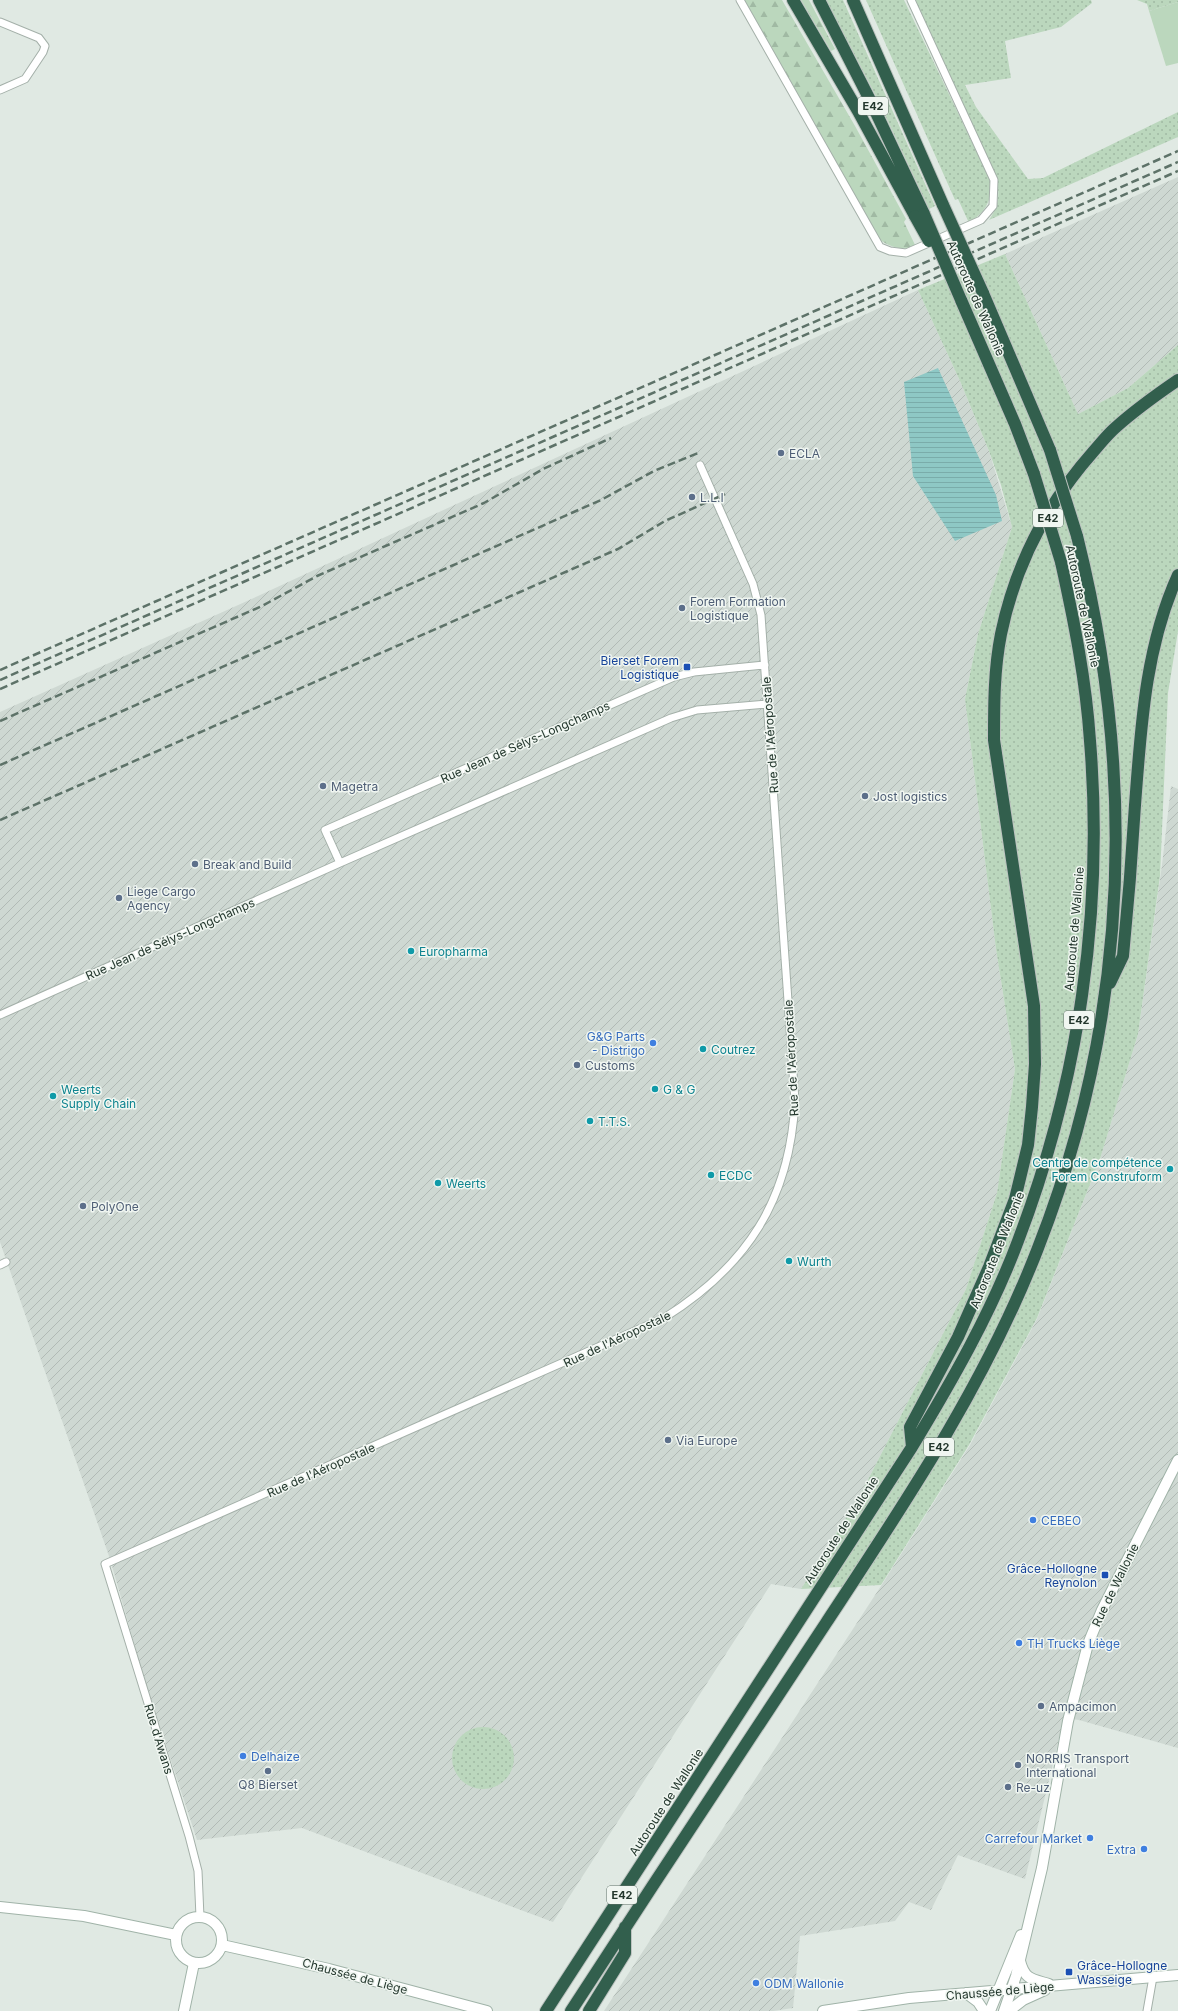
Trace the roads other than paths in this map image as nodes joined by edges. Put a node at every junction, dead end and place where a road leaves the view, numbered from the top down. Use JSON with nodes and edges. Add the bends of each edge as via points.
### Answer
{"nodes":[{"id":1,"x":740,"y":0,"type":"edge"},
{"id":2,"x":793,"y":0,"type":"edge"},
{"id":3,"x":819,"y":0,"type":"edge"},
{"id":4,"x":853,"y":0,"type":"edge"},
{"id":5,"x":911,"y":0,"type":"edge"},
{"id":6,"x":0,"y":22,"type":"edge"},
{"id":7,"x":0,"y":90,"type":"edge"},
{"id":8,"x":920,"y":215,"type":"junction"},
{"id":9,"x":1178,"y":380,"type":"edge"},
{"id":10,"x":700,"y":465,"type":"dead end"},
{"id":11,"x":1178,"y":575,"type":"edge"},
{"id":12,"x":765,"y":665,"type":"junction"},
{"id":13,"x":768,"y":704,"type":"junction"},
{"id":14,"x":340,"y":863,"type":"junction"},
{"id":15,"x":1105,"y":993,"type":"junction"},
{"id":16,"x":0,"y":1015,"type":"edge"},
{"id":17,"x":912,"y":1447,"type":"junction"},
{"id":18,"x":1178,"y":1460,"type":"edge"},
{"id":19,"x":105,"y":1564,"type":"joint"},
{"id":20,"x":1033,"y":1905,"type":"junction"},
{"id":21,"x":0,"y":1907,"type":"edge"},
{"id":22,"x":200,"y":1916,"type":"junction"},
{"id":23,"x":625,"y":1927,"type":"junction"},
{"id":24,"x":176,"y":1935,"type":"junction"},
{"id":25,"x":222,"y":1945,"type":"junction"},
{"id":26,"x":1020,"y":1961,"type":"junction"},
{"id":27,"x":194,"y":1963,"type":"junction"},
{"id":28,"x":1178,"y":1975,"type":"edge"},
{"id":29,"x":1153,"y":1978,"type":"junction"},
{"id":30,"x":1057,"y":1986,"type":"junction"},
{"id":31,"x":1012,"y":1990,"type":"junction"},
{"id":32,"x":997,"y":1991,"type":"junction"},
{"id":33,"x":966,"y":1993,"type":"junction"},
{"id":34,"x":184,"y":2011,"type":"edge"},
{"id":35,"x":487,"y":2011,"type":"edge"},
{"id":36,"x":546,"y":2011,"type":"edge"},
{"id":37,"x":571,"y":2011,"type":"edge"},
{"id":38,"x":589,"y":2011,"type":"edge"},
{"id":39,"x":823,"y":2011,"type":"edge"},
{"id":40,"x":984,"y":2011,"type":"edge"},
{"id":41,"x":990,"y":2011,"type":"edge"},
{"id":42,"x":1004,"y":2011,"type":"edge"},
{"id":43,"x":1009,"y":2011,"type":"edge"},
{"id":44,"x":1147,"y":2011,"type":"edge"}],
"edges":[{"from":1,"to":5,"type":"street","via":[[880,247],[906,254],[981,220],[993,206],[995,194],[994,180]]},
{"from":2,"to":8,"type":"highway"},
{"from":3,"to":8,"type":"highway","name":"Autoroute de Wallonie","number":"E42","via":[[854,67]]},
{"from":4,"to":15,"type":"highway","name":"Autoroute de Wallonie","number":"E42","bridge":true,"via":[[1050,450],[1090,586],[1103,661],[1116,789],[1116,890]]},
{"from":6,"to":7,"type":"street","via":[[35,36],[44,43],[43,52],[25,79]]},
{"from":8,"to":17,"type":"highway","name":"Autoroute de Wallonie","number":"E42","bridge":true,"via":[[961,300],[1015,424],[1034,474],[1061,562],[1085,688],[1093,788],[1093,890],[1085,983],[1076,1041],[1050,1145],[1018,1243],[976,1335]]},
{"from":9,"to":17,"type":"highway","via":[[1114,428],[1058,496],[1022,564],[1001,634],[994,708],[994,740],[1034,1006],[1036,1064],[1028,1145],[1015,1199],[989,1267],[958,1337],[910,1427]]},
{"from":10,"to":12,"type":"street","name":"Rue de l'Aéropostale","via":[[758,599]]},
{"from":11,"to":15,"type":"highway","via":[[1151,658],[1143,701],[1123,956]]},
{"from":12,"to":13,"type":"street","name":"Rue de l'Aéropostale"},
{"from":12,"to":14,"type":"street","name":"Rue Jean de Sélys-Longchamps","via":[[694,672],[674,677],[325,830]]},
{"from":13,"to":14,"type":"street","name":"Rue Jean de Sélys-Longchamps","via":[[697,710],[671,718]]},
{"from":13,"to":19,"type":"street","name":"Rue de l'Aéropostale","via":[[795,1101],[794,1122],[786,1163],[774,1198],[762,1223],[741,1254],[715,1282],[688,1304],[664,1318]]},
{"from":14,"to":16,"type":"street","name":"Rue Jean de Sélys-Longchamps"},
{"from":15,"to":23,"type":"highway","name":"Autoroute de Wallonie","number":"E42","via":[[1086,1097],[1069,1158],[1038,1250],[996,1345],[960,1413],[920,1479]]},
{"from":17,"to":36,"type":"highway","name":"Autoroute de Wallonie","number":"E42"},
{"from":18,"to":20,"type":"main road","name":"Rue de Wallonie","via":[[1102,1610],[1088,1644],[1068,1721]]},
{"from":19,"to":22,"type":"street","name":"Rue d'Awans","via":[[189,1836],[198,1871]]},
{"from":20,"to":26,"type":"main road","name":"Rue de Wallonie"},
{"from":20,"to":32,"type":"main road","name":"Rue de Wallonie"},
{"from":21,"to":24,"type":"main road","via":[[84,1916]]},
{"from":22,"to":24,"type":"main road","via":[[185,1921]]},
{"from":22,"to":25,"type":"main road","via":[[215,1923],[222,1937]]},
{"from":23,"to":37,"type":"highway","name":"Autoroute de Wallonie","number":"E42"},
{"from":23,"to":38,"type":"highway","via":[[625,1953]]},
{"from":24,"to":27,"type":"main road","via":[[179,1952],[185,1959]]},
{"from":25,"to":27,"type":"main road","via":[[219,1952],[208,1961]]},
{"from":25,"to":35,"type":"main road","name":"Chaussée de Liège","via":[[329,1968]]},
{"from":26,"to":30,"type":"main road","via":[[1026,1976]]},
{"from":26,"to":31,"type":"main road","name":"Rue de Wallonie"},
{"from":27,"to":34,"type":"main road"},
{"from":28,"to":29,"type":"main road","name":"Chaussée de Liège"},
{"from":29,"to":30,"type":"main road","name":"Chaussée de Liège"},
{"from":29,"to":44,"type":"street"},
{"from":30,"to":31,"type":"main road","name":"Chaussée de Liège"},
{"from":30,"to":43,"type":"main road","via":[[1029,1997]]},
{"from":31,"to":32,"type":"main road","name":"Chaussée de Liège"},
{"from":31,"to":42,"type":"main road","name":"Rue de Wallonie"},
{"from":32,"to":33,"type":"main road","name":"Chaussée de Liège"},
{"from":32,"to":41,"type":"main road","name":"Rue de Wallonie"},
{"from":33,"to":39,"type":"main road","name":"Chaussée de Liège","via":[[900,1999]]},
{"from":33,"to":40,"type":"main road","via":[[978,2002]]}]}
